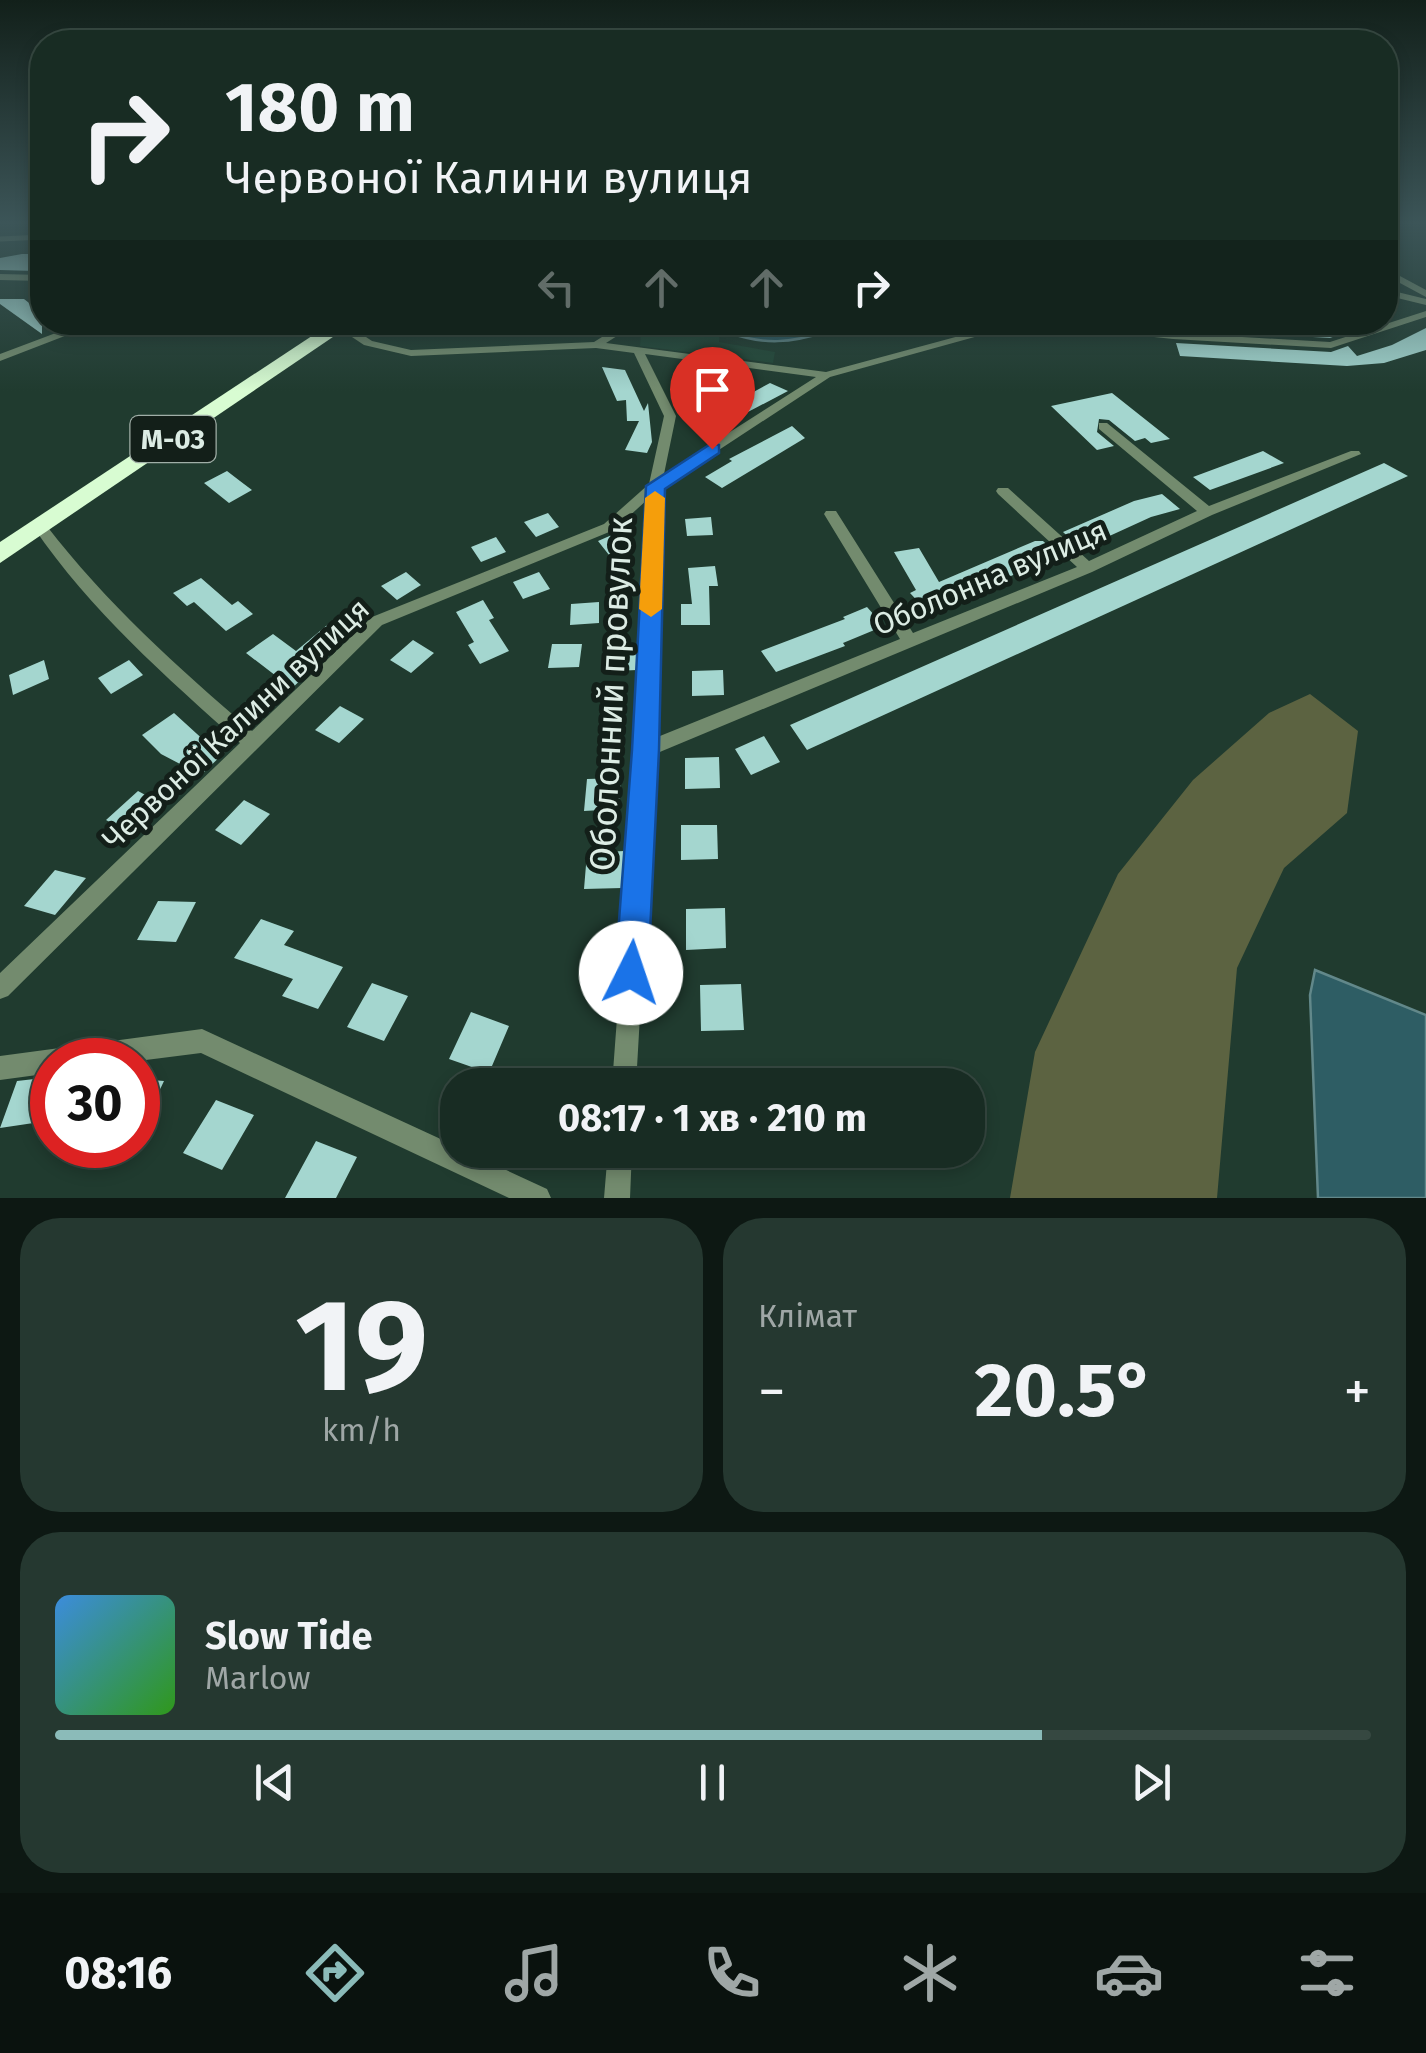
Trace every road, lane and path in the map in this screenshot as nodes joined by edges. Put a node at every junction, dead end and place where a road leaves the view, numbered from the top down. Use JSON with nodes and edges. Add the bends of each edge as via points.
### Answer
{"nodes":[{"id":1,"x":1399,"y":279,"type":"edge"},
{"id":2,"x":1426,"y":294,"type":"edge"},
{"id":3,"x":1398,"y":295,"type":"edge"},
{"id":4,"x":1426,"y":302,"type":"edge"},
{"id":5,"x":1426,"y":314,"type":"edge"},
{"id":6,"x":1398,"y":323,"type":"edge"},
{"id":7,"x":61,"y":335,"type":"edge"},
{"id":8,"x":327,"y":335,"type":"edge"},
{"id":9,"x":360,"y":335,"type":"edge"},
{"id":10,"x":612,"y":335,"type":"edge"},
{"id":11,"x":975,"y":335,"type":"edge"},
{"id":12,"x":1163,"y":335,"type":"edge"},
{"id":13,"x":1360,"y":335,"type":"edge"},
{"id":14,"x":596,"y":344,"type":"junction"},
{"id":15,"x":638,"y":350,"type":"junction"},
{"id":16,"x":0,"y":358,"type":"edge"},
{"id":17,"x":826,"y":375,"type":"junction"},
{"id":18,"x":1103,"y":426,"type":"dead end"},
{"id":19,"x":1355,"y":454,"type":"dead end"},
{"id":20,"x":656,"y":486,"type":"junction"},
{"id":21,"x":1002,"y":491,"type":"dead end"},
{"id":22,"x":1208,"y":512,"type":"junction"},
{"id":23,"x":831,"y":514,"type":"dead end"},
{"id":24,"x":41,"y":528,"type":"junction"},
{"id":25,"x":0,"y":554,"type":"edge"},
{"id":26,"x":1086,"y":568,"type":"junction"},
{"id":27,"x":910,"y":642,"type":"junction"},
{"id":28,"x":252,"y":742,"type":"junction"},
{"id":29,"x":646,"y":750,"type":"junction"},
{"id":30,"x":0,"y":988,"type":"edge"},
{"id":31,"x":160,"y":1046,"type":"edge"},
{"id":32,"x":30,"y":1064,"type":"edge"},
{"id":33,"x":0,"y":1068,"type":"edge"},
{"id":34,"x":625,"y":1068,"type":"edge"},
{"id":35,"x":619,"y":1168,"type":"edge"},
{"id":36,"x":538,"y":1198,"type":"edge"},
{"id":37,"x":617,"y":1198,"type":"edge"}],
"edges":[{"from":1,"to":2,"type":"street"},
{"from":3,"to":4,"type":"street"},
{"from":5,"to":6,"type":"street"},
{"from":7,"to":16,"type":"street"},
{"from":8,"to":24,"type":"highway","number":"М-03"},
{"from":9,"to":14,"type":"street","via":[[411,353]]},
{"from":10,"to":14,"type":"street"},
{"from":11,"to":17,"type":"street","name":"Червоної Калини вулиця"},
{"from":12,"to":13,"type":"street","via":[[1331,344]]},
{"from":14,"to":15,"type":"street"},
{"from":15,"to":17,"type":"street"},
{"from":15,"to":20,"type":"street","name":"Оболонний провулок","via":[[670,416]]},
{"from":17,"to":20,"type":"street","name":"Червоної Калини вулиця"},
{"from":18,"to":22,"type":"street"},
{"from":19,"to":22,"type":"street","name":"Оболонна вулиця"},
{"from":20,"to":28,"type":"street","name":"Червоної Калини вулиця","via":[[609,527],[377,620]]},
{"from":20,"to":29,"type":"street","name":"Оболонний провулок"},
{"from":21,"to":26,"type":"street"},
{"from":22,"to":26,"type":"street","name":"Оболонна вулиця"},
{"from":23,"to":27,"type":"street"},
{"from":24,"to":25,"type":"highway","number":"М-03"},
{"from":24,"to":28,"type":"street","via":[[78,580]]},
{"from":26,"to":27,"type":"street","name":"Оболонна вулиця"},
{"from":27,"to":29,"type":"street","name":"Оболонна вулиця"},
{"from":28,"to":30,"type":"street","name":"Червоної Калини вулиця"},
{"from":29,"to":34,"type":"street","name":"Оболонний провулок"},
{"from":31,"to":36,"type":"street","via":[[202,1041]]},
{"from":32,"to":33,"type":"street"},
{"from":35,"to":37,"type":"street"}]}
